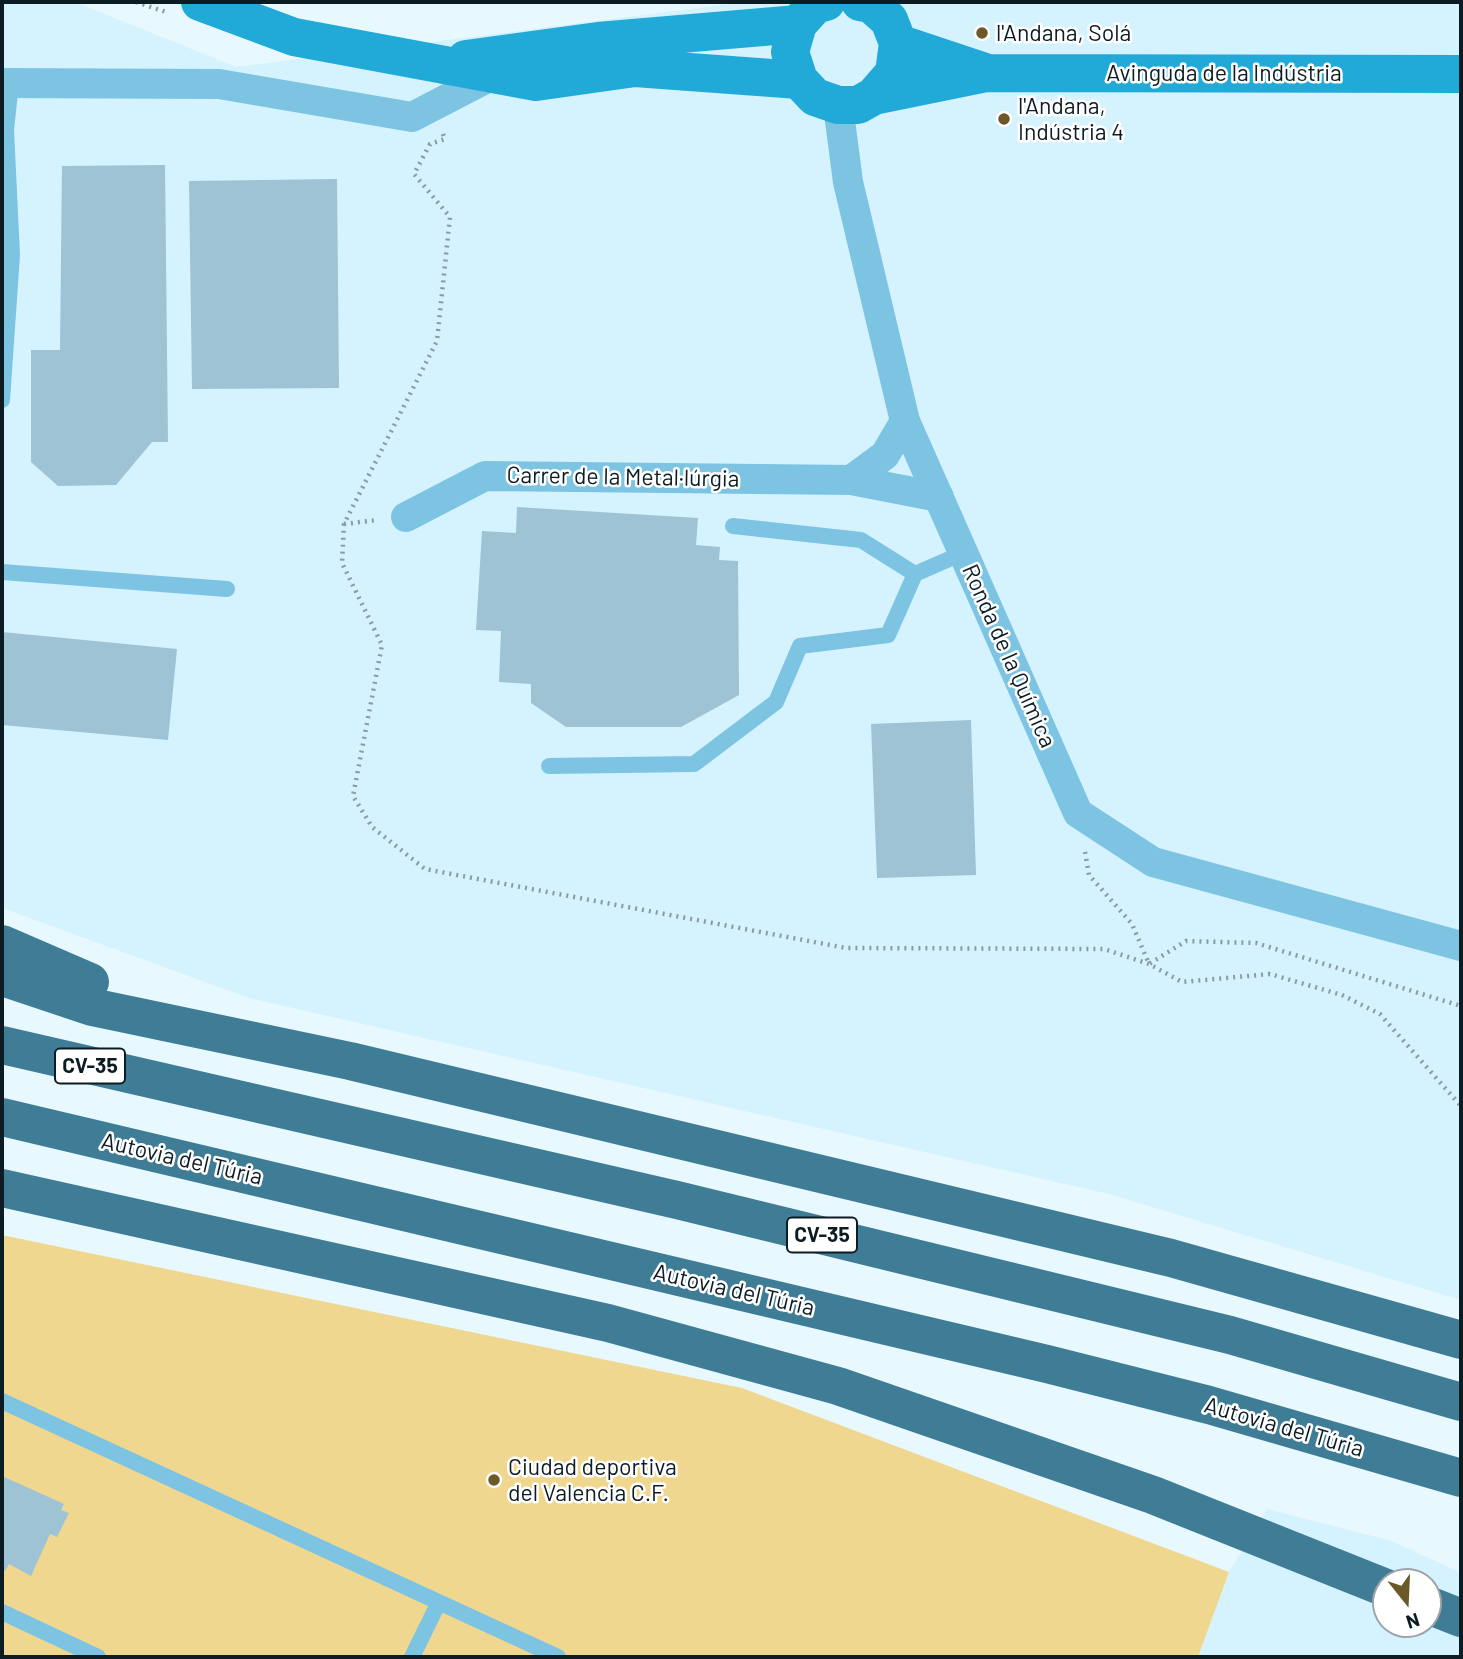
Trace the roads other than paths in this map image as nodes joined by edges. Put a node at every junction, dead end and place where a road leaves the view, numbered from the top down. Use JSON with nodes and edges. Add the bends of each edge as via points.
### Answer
{"nodes":[{"id":1,"x":200,"y":2,"type":"edge"},
{"id":2,"x":867,"y":3,"type":"edge"},
{"id":3,"x":812,"y":13,"type":"edge"},
{"id":4,"x":598,"y":41,"type":"junction"},
{"id":5,"x":898,"y":43,"type":"junction"},
{"id":6,"x":436,"y":63,"type":"junction"},
{"id":7,"x":987,"y":73,"type":"junction"},
{"id":8,"x":1461,"y":74,"type":"edge"},
{"id":9,"x":493,"y":75,"type":"junction"},
{"id":10,"x":799,"y":80,"type":"junction"},
{"id":11,"x":6,"y":83,"type":"edge"},
{"id":12,"x":856,"y":101,"type":"junction"},
{"id":13,"x":4,"y":131,"type":"edge"},
{"id":14,"x":2,"y":400,"type":"edge"},
{"id":15,"x":905,"y":421,"type":"junction"},
{"id":16,"x":851,"y":480,"type":"junction"},
{"id":17,"x":939,"y":498,"type":"junction"},
{"id":18,"x":405,"y":517,"type":"dead end"},
{"id":19,"x":733,"y":526,"type":"dead end"},
{"id":20,"x":963,"y":553,"type":"junction"},
{"id":21,"x":2,"y":572,"type":"edge"},
{"id":22,"x":915,"y":574,"type":"junction"},
{"id":23,"x":227,"y":589,"type":"dead end"},
{"id":24,"x":549,"y":766,"type":"dead end"},
{"id":25,"x":2,"y":944,"type":"edge"},
{"id":26,"x":1461,"y":946,"type":"edge"},
{"id":27,"x":2,"y":977,"type":"edge"},
{"id":28,"x":2,"y":1045,"type":"edge"},
{"id":29,"x":350,"y":1061,"type":"junction"},
{"id":30,"x":2,"y":1117,"type":"edge"},
{"id":31,"x":2,"y":1188,"type":"edge"},
{"id":32,"x":1461,"y":1340,"type":"edge"},
{"id":33,"x":2,"y":1401,"type":"edge"},
{"id":34,"x":1461,"y":1402,"type":"edge"},
{"id":35,"x":1461,"y":1478,"type":"edge"},
{"id":36,"x":1372,"y":1582,"type":"edge"},
{"id":37,"x":439,"y":1602,"type":"junction"},
{"id":38,"x":1442,"y":1611,"type":"edge"},
{"id":39,"x":2,"y":1612,"type":"edge"},
{"id":40,"x":1461,"y":1618,"type":"edge"},
{"id":41,"x":98,"y":1657,"type":"edge"},
{"id":42,"x":412,"y":1657,"type":"edge"},
{"id":43,"x":558,"y":1657,"type":"edge"}],
"edges":[{"from":1,"to":6,"type":"street","via":[[294,37]]},
{"from":2,"to":5,"type":"street","via":[[889,20]]},
{"from":3,"to":4,"type":"street"},
{"from":3,"to":10,"type":"street","via":[[790,52]]},
{"from":4,"to":6,"type":"street"},
{"from":4,"to":9,"type":"street"},
{"from":5,"to":7,"type":"street","name":"Avinguda de la Indústria"},
{"from":5,"to":12,"type":"street","via":[[894,73]]},
{"from":6,"to":9,"type":"street"},
{"from":7,"to":8,"type":"street","name":"Avinguda de la Indústria"},
{"from":7,"to":12,"type":"street","name":"Avinguda de la Indústria"},
{"from":9,"to":10,"type":"street","via":[[536,82],[635,68]]},
{"from":9,"to":11,"type":"street","via":[[412,117],[219,84]]},
{"from":10,"to":12,"type":"street","via":[[816,97]]},
{"from":11,"to":13,"type":"lane"},
{"from":12,"to":15,"type":"street","name":"Ronda de la Química","via":[[848,183]]},
{"from":13,"to":14,"type":"lane","via":[[12,255]]},
{"from":15,"to":16,"type":"street","via":[[885,455]]},
{"from":15,"to":17,"type":"street","name":"Ronda de la Química"},
{"from":16,"to":17,"type":"street","name":"Carrer de la Metal·lúrgia"},
{"from":16,"to":18,"type":"street","name":"Carrer de la Metal·lúrgia","via":[[485,476]]},
{"from":17,"to":20,"type":"street","name":"Ronda de la Química"},
{"from":19,"to":22,"type":"lane","via":[[861,540]]},
{"from":20,"to":22,"type":"lane"},
{"from":20,"to":26,"type":"street","name":"Ronda de la Química","via":[[1078,813],[1153,862]]},
{"from":21,"to":23,"type":"lane"},
{"from":22,"to":24,"type":"lane","via":[[888,635],[800,646],[776,702],[694,764]]},
{"from":25,"to":29,"type":"highway","via":[[100,987]]},
{"from":27,"to":29,"type":"highway","via":[[92,1007]]},
{"from":28,"to":34,"type":"highway","number":"CV-35","via":[[879,1249],[1230,1335]]},
{"from":29,"to":32,"type":"highway","via":[[1171,1258]]},
{"from":30,"to":35,"type":"highway","name":"Autovia del Túria","via":[[1047,1363]]},
{"from":31,"to":36,"type":"highway","via":[[608,1323],[838,1386],[1153,1495]]},
{"from":33,"to":37,"type":"lane"},
{"from":37,"to":42,"type":"lane"},
{"from":37,"to":43,"type":"lane"},
{"from":38,"to":40,"type":"highway"},
{"from":39,"to":41,"type":"lane"}]}
